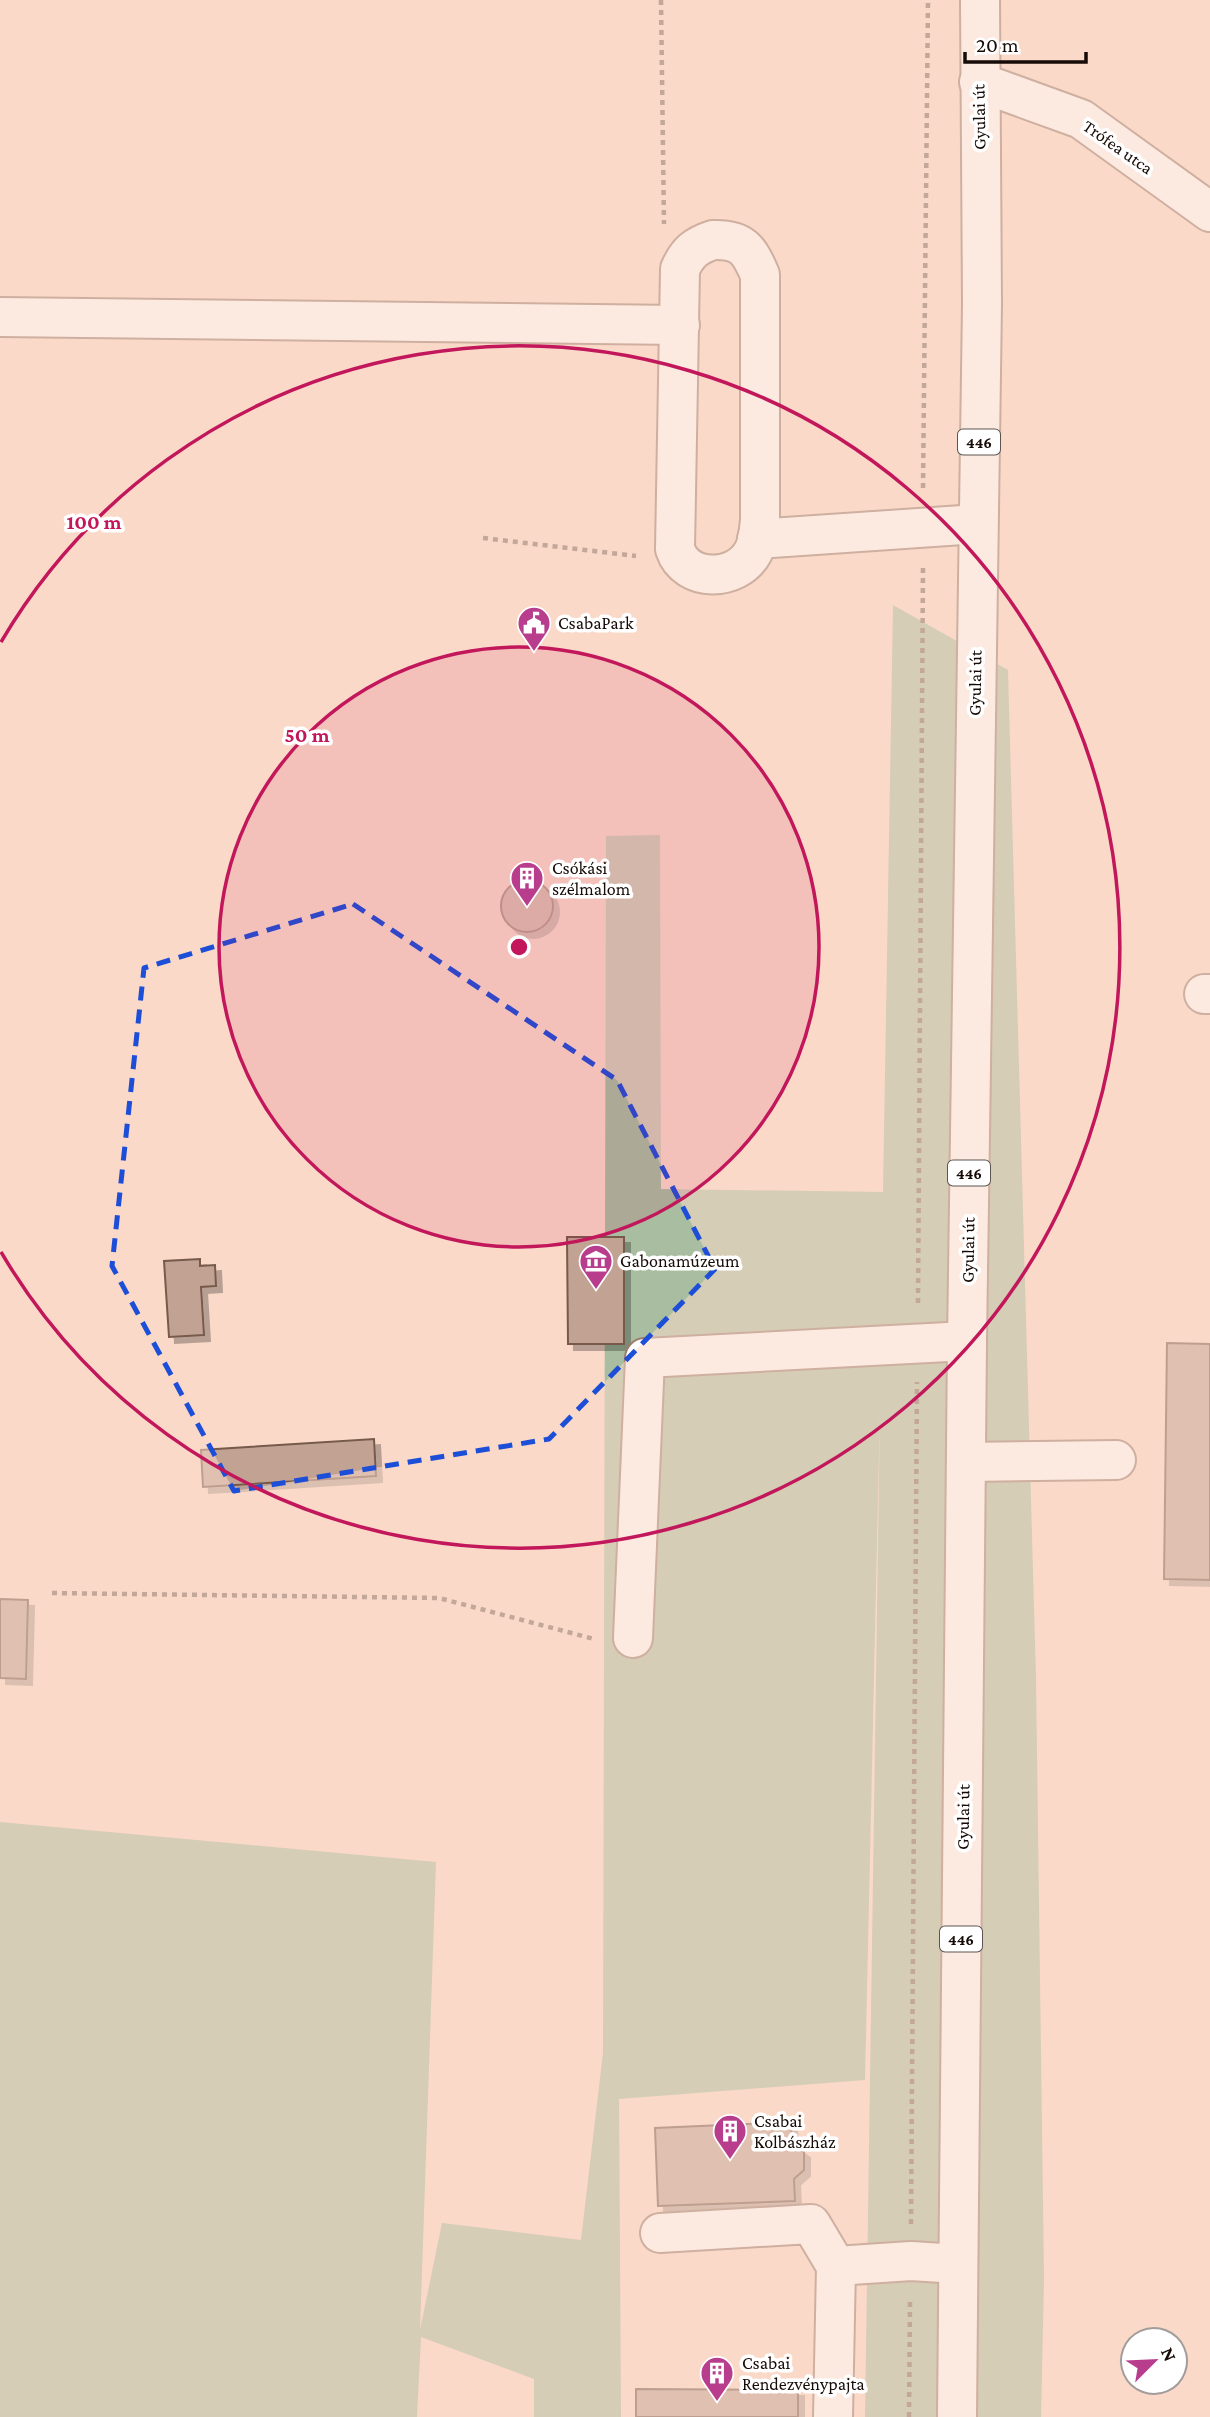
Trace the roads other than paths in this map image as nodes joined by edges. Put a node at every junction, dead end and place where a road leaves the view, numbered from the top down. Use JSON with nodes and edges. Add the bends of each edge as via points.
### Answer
{"nodes":[{"id":1,"x":980,"y":0,"type":"edge"},
{"id":2,"x":979,"y":82,"type":"junction"},
{"id":3,"x":1210,"y":212,"type":"edge"},
{"id":4,"x":0,"y":317,"type":"edge"},
{"id":5,"x":680,"y":326,"type":"junction"},
{"id":6,"x":977,"y":524,"type":"junction"},
{"id":7,"x":757,"y":539,"type":"junction"},
{"id":8,"x":967,"y":1341,"type":"junction"},
{"id":9,"x":1116,"y":1460,"type":"dead end"},
{"id":10,"x":966,"y":1462,"type":"junction"},
{"id":11,"x":633,"y":1638,"type":"road end"},
{"id":12,"x":660,"y":2232,"type":"dead end"},
{"id":13,"x":958,"y":2264,"type":"junction"},
{"id":14,"x":836,"y":2266,"type":"junction"},
{"id":15,"x":833,"y":2417,"type":"edge"},
{"id":16,"x":957,"y":2417,"type":"edge"}],
"edges":[{"from":1,"to":2,"type":"main road","name":"Gyulai út","number":"446"},
{"from":2,"to":3,"type":"main road","name":"Trófea utca","via":[[1081,119]]},
{"from":2,"to":6,"type":"main road","name":"Gyulai út","number":"446","via":[[982,304]]},
{"from":4,"to":5,"type":"main road"},
{"from":5,"to":7,"type":"main road","via":[[675,549],[679,559],[699,573],[732,572],[754,551]]},
{"from":5,"to":7,"type":"main road","via":[[680,268],[688,254],[713,240],[730,240],[744,247],[760,275]]},
{"from":6,"to":7,"type":"main road"},
{"from":6,"to":8,"type":"main road","name":"Gyulai út","number":"446"},
{"from":8,"to":10,"type":"main road","name":"Gyulai út","number":"446"},
{"from":8,"to":11,"type":"main road","via":[[645,1358]]},
{"from":9,"to":10,"type":"main road"},
{"from":10,"to":13,"type":"main road","name":"Gyulai út","number":"446"},
{"from":12,"to":14,"type":"main road","via":[[811,2224]]},
{"from":13,"to":14,"type":"main road","via":[[911,2261]]},
{"from":13,"to":16,"type":"main road","name":"Gyulai út","number":"446"},
{"from":14,"to":15,"type":"main road"}]}
